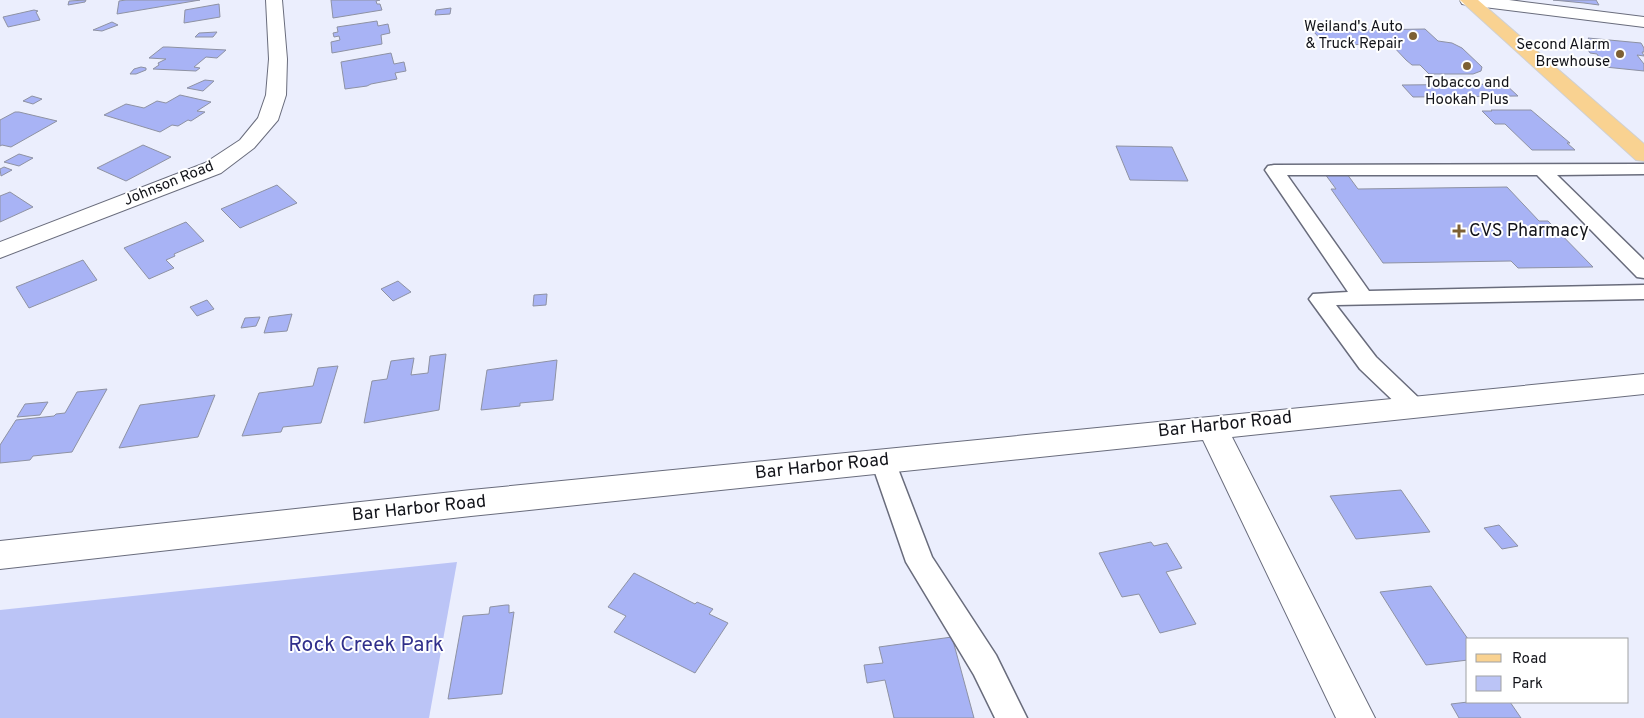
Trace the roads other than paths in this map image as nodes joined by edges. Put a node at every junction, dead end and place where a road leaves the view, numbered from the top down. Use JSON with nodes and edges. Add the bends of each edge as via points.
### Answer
{"nodes":[{"id":1,"x":274,"y":0,"type":"edge"},
{"id":2,"x":1468,"y":0,"type":"edge"},
{"id":3,"x":1644,"y":22,"type":"edge"},
{"id":4,"x":1639,"y":146,"type":"edge"},
{"id":5,"x":1542,"y":170,"type":"junction"},
{"id":6,"x":1644,"y":170,"type":"edge"},
{"id":7,"x":0,"y":251,"type":"edge"},
{"id":8,"x":1644,"y":272,"type":"edge"},
{"id":9,"x":1644,"y":292,"type":"edge"},
{"id":10,"x":1363,"y":298,"type":"junction"},
{"id":11,"x":1644,"y":384,"type":"edge"},
{"id":12,"x":1414,"y":407,"type":"junction"},
{"id":13,"x":1212,"y":427,"type":"junction"},
{"id":14,"x":883,"y":460,"type":"junction"},
{"id":15,"x":0,"y":555,"type":"edge"},
{"id":16,"x":1011,"y":718,"type":"edge"},
{"id":17,"x":1356,"y":718,"type":"edge"}],
"edges":[{"from":1,"to":7,"type":"street","name":"Johnson Road","via":[[278,59],[276,95],[268,120],[247,144],[213,168]]},
{"from":2,"to":3,"type":"street"},
{"from":2,"to":4,"type":"main road"},
{"from":5,"to":6,"type":"lane"},
{"from":5,"to":8,"type":"lane"},
{"from":5,"to":10,"type":"lane","via":[[1274,170]]},
{"from":9,"to":10,"type":"lane"},
{"from":10,"to":12,"type":"lane","via":[[1320,299],[1368,364]]},
{"from":11,"to":12,"type":"street","name":"Bar Harbor Road"},
{"from":12,"to":13,"type":"street","name":"Bar Harbor Road"},
{"from":13,"to":14,"type":"street","name":"Bar Harbor Road"},
{"from":13,"to":17,"type":"street"},
{"from":14,"to":15,"type":"street","name":"Bar Harbor Road"},
{"from":14,"to":16,"type":"lane","via":[[920,562],[985,665]]}]}
